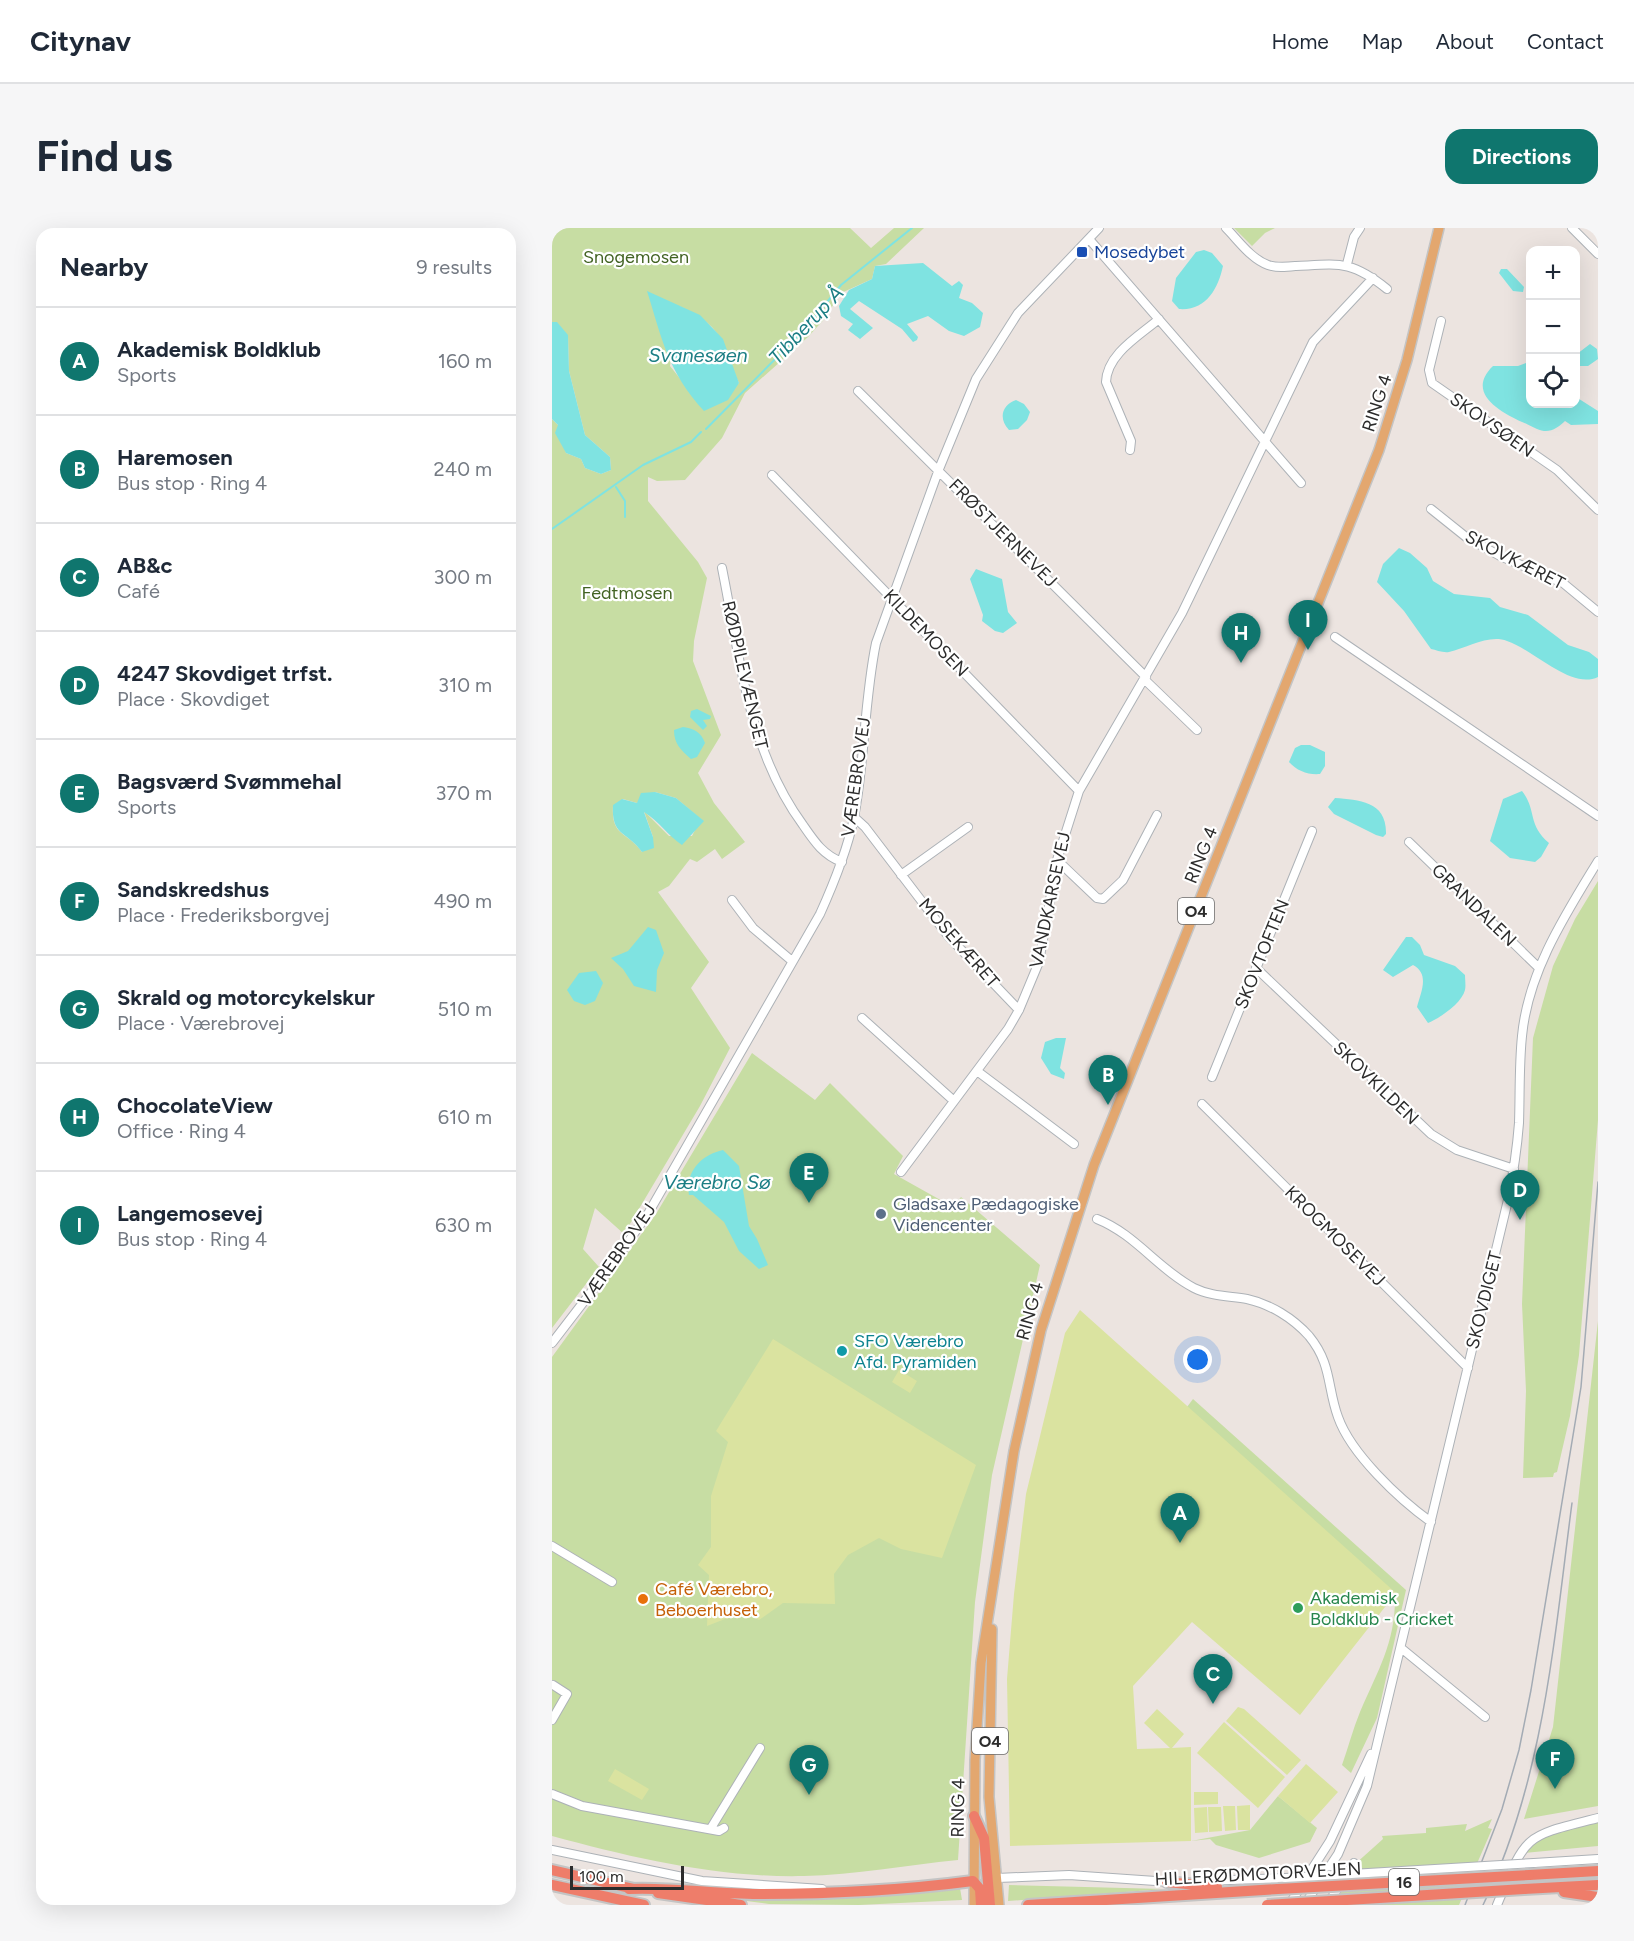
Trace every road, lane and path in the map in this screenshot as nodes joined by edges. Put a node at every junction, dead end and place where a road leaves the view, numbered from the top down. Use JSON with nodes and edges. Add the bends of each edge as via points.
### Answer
{"nodes":[{"id":1,"x":1099,"y":228,"type":"edge"},
{"id":2,"x":1226,"y":228,"type":"edge"},
{"id":3,"x":1360,"y":228,"type":"edge"},
{"id":4,"x":1439,"y":228,"type":"edge"},
{"id":5,"x":1572,"y":228,"type":"edge"},
{"id":6,"x":1089,"y":239,"type":"junction"},
{"id":7,"x":1598,"y":254,"type":"edge"},
{"id":8,"x":1347,"y":264,"type":"junction"},
{"id":9,"x":1373,"y":278,"type":"junction"},
{"id":10,"x":1387,"y":289,"type":"dead end"},
{"id":11,"x":1159,"y":319,"type":"junction"},
{"id":12,"x":1441,"y":321,"type":"dead end"},
{"id":13,"x":858,"y":391,"type":"dead end"},
{"id":14,"x":1264,"y":440,"type":"junction"},
{"id":15,"x":1130,"y":450,"type":"dead end"},
{"id":16,"x":939,"y":469,"type":"junction"},
{"id":17,"x":772,"y":475,"type":"dead end"},
{"id":18,"x":1301,"y":483,"type":"dead end"},
{"id":19,"x":1431,"y":509,"type":"dead end"},
{"id":20,"x":1598,"y":510,"type":"edge"},
{"id":21,"x":722,"y":568,"type":"dead end"},
{"id":22,"x":891,"y":597,"type":"junction"},
{"id":23,"x":1598,"y":612,"type":"edge"},
{"id":24,"x":1335,"y":637,"type":"dead end"},
{"id":25,"x":1145,"y":678,"type":"junction"},
{"id":26,"x":1197,"y":730,"type":"dead end"},
{"id":27,"x":1079,"y":791,"type":"junction"},
{"id":28,"x":1157,"y":815,"type":"dead end"},
{"id":29,"x":1598,"y":816,"type":"edge"},
{"id":30,"x":854,"y":817,"type":"junction"},
{"id":31,"x":968,"y":827,"type":"dead end"},
{"id":32,"x":1312,"y":831,"type":"dead end"},
{"id":33,"x":1408,"y":842,"type":"dead end"},
{"id":34,"x":1057,"y":860,"type":"junction"},
{"id":35,"x":1598,"y":861,"type":"edge"},
{"id":36,"x":842,"y":862,"type":"junction"},
{"id":37,"x":902,"y":875,"type":"junction"},
{"id":38,"x":732,"y":900,"type":"dead end"},
{"id":39,"x":792,"y":961,"type":"junction"},
{"id":40,"x":1256,"y":968,"type":"junction"},
{"id":41,"x":1539,"y":968,"type":"junction"},
{"id":42,"x":1019,"y":1010,"type":"junction"},
{"id":43,"x":862,"y":1017,"type":"dead end"},
{"id":44,"x":977,"y":1071,"type":"junction"},
{"id":45,"x":1212,"y":1077,"type":"dead end"},
{"id":46,"x":954,"y":1101,"type":"junction"},
{"id":47,"x":1202,"y":1104,"type":"dead end"},
{"id":48,"x":1074,"y":1144,"type":"dead end"},
{"id":49,"x":1514,"y":1169,"type":"junction"},
{"id":50,"x":901,"y":1172,"type":"dead end"},
{"id":51,"x":1097,"y":1219,"type":"dead end"},
{"id":52,"x":552,"y":1343,"type":"edge"},
{"id":53,"x":1468,"y":1368,"type":"junction"},
{"id":54,"x":1431,"y":1522,"type":"junction"},
{"id":55,"x":552,"y":1546,"type":"edge"},
{"id":56,"x":612,"y":1582,"type":"dead end"},
{"id":57,"x":992,"y":1605,"type":"junction"},
{"id":58,"x":1401,"y":1648,"type":"junction"},
{"id":59,"x":552,"y":1685,"type":"edge"},
{"id":60,"x":1485,"y":1717,"type":"dead end"},
{"id":61,"x":552,"y":1720,"type":"edge"},
{"id":62,"x":760,"y":1748,"type":"dead end"},
{"id":63,"x":1375,"y":1748,"type":"junction"},
{"id":64,"x":552,"y":1794,"type":"edge"},
{"id":65,"x":975,"y":1816,"type":"joint"},
{"id":66,"x":1598,"y":1818,"type":"edge"},
{"id":67,"x":711,"y":1828,"type":"junction"},
{"id":68,"x":724,"y":1828,"type":"dead end"},
{"id":69,"x":552,"y":1850,"type":"edge"},
{"id":70,"x":1598,"y":1859,"type":"edge"},
{"id":71,"x":1354,"y":1863,"type":"dead end"},
{"id":72,"x":552,"y":1870,"type":"edge"},
{"id":73,"x":1598,"y":1871,"type":"edge"},
{"id":74,"x":1167,"y":1882,"type":"junction"},
{"id":75,"x":986,"y":1885,"type":"junction"},
{"id":76,"x":1598,"y":1885,"type":"edge"},
{"id":77,"x":552,"y":1886,"type":"edge"},
{"id":78,"x":629,"y":1888,"type":"junction"},
{"id":79,"x":1546,"y":1888,"type":"junction"},
{"id":80,"x":836,"y":1891,"type":"junction"},
{"id":81,"x":1250,"y":1891,"type":"junction"},
{"id":82,"x":1598,"y":1897,"type":"edge"},
{"id":83,"x":609,"y":1905,"type":"edge"},
{"id":84,"x":644,"y":1905,"type":"edge"},
{"id":85,"x":741,"y":1905,"type":"edge"},
{"id":86,"x":974,"y":1905,"type":"edge"},
{"id":87,"x":981,"y":1905,"type":"edge"},
{"id":88,"x":990,"y":1905,"type":"edge"},
{"id":89,"x":999,"y":1905,"type":"edge"},
{"id":90,"x":1028,"y":1905,"type":"edge"},
{"id":91,"x":1264,"y":1905,"type":"edge"},
{"id":92,"x":1289,"y":1905,"type":"edge"},
{"id":93,"x":1304,"y":1905,"type":"edge"},
{"id":94,"x":1327,"y":1905,"type":"edge"},
{"id":95,"x":1497,"y":1905,"type":"edge"}],
"edges":[{"from":1,"to":6,"type":"street","name":"VÆREBROVEJ"},
{"from":2,"to":8,"type":"street","via":[[1267,265]]},
{"from":3,"to":8,"type":"street"},
{"from":4,"to":57,"type":"main road","name":"RING 4","number":"O4","via":[[1407,360],[1361,499],[1116,1109],[1073,1226],[1026,1392],[1004,1506]]},
{"from":5,"to":7,"type":"street"},
{"from":6,"to":11,"type":"street"},
{"from":6,"to":16,"type":"street","name":"VÆREBROVEJ","via":[[1005,330],[976,379]]},
{"from":8,"to":9,"type":"street"},
{"from":9,"to":10,"type":"street"},
{"from":9,"to":14,"type":"street","name":"VANDKARSEVEJ","via":[[1312,342]]},
{"from":11,"to":14,"type":"street"},
{"from":11,"to":15,"type":"street","via":[[1114,358],[1107,372],[1106,382],[1131,441]]},
{"from":12,"to":20,"type":"street","name":"SKOVSØEN","via":[[1429,370],[1432,383],[1557,470]]},
{"from":13,"to":16,"type":"street","name":"FRØSTJERNEVEJ"},
{"from":14,"to":18,"type":"street"},
{"from":14,"to":25,"type":"street","name":"VANDKARSEVEJ","via":[[1182,614]]},
{"from":16,"to":22,"type":"street","name":"VÆREBROVEJ"},
{"from":16,"to":25,"type":"street","name":"FRØSTJERNEVEJ"},
{"from":17,"to":22,"type":"street","name":"KILDEMOSEN"},
{"from":19,"to":23,"type":"street","name":"SKOVKÆRET","via":[[1466,537],[1563,583]]},
{"from":21,"to":36,"type":"street","name":"RØDPILEVÆNGET","via":[[754,724],[771,776],[819,847],[830,858]]},
{"from":22,"to":27,"type":"street","name":"KILDEMOSEN"},
{"from":22,"to":30,"type":"street","name":"VÆREBROVEJ","via":[[869,679]]},
{"from":24,"to":29,"type":"street"},
{"from":25,"to":26,"type":"street"},
{"from":25,"to":27,"type":"street","name":"VANDKARSEVEJ"},
{"from":27,"to":34,"type":"street","name":"VANDKARSEVEJ"},
{"from":28,"to":34,"type":"street","via":[[1123,880],[1103,899],[1097,898]]},
{"from":30,"to":36,"type":"street","name":"VÆREBROVEJ"},
{"from":30,"to":37,"type":"street","name":"MOSEKÆRET"},
{"from":31,"to":37,"type":"street"},
{"from":32,"to":40,"type":"street","name":"SKOVTOFTEN"},
{"from":33,"to":41,"type":"street","name":"GRANDALEN"},
{"from":34,"to":42,"type":"street","name":"VANDKARSEVEJ","via":[[1039,962]]},
{"from":35,"to":41,"type":"street","name":"SKOVDIGET"},
{"from":36,"to":39,"type":"street","name":"VÆREBROVEJ","via":[[820,914]]},
{"from":37,"to":42,"type":"street","name":"MOSEKÆRET","via":[[949,937]]},
{"from":38,"to":39,"type":"street","via":[[753,928]]},
{"from":39,"to":52,"type":"street","name":"VÆREBROVEJ","via":[[649,1212]]},
{"from":40,"to":45,"type":"street","name":"SKOVTOFTEN"},
{"from":40,"to":49,"type":"street","name":"SKOVKILDEN","via":[[1431,1134],[1457,1150]]},
{"from":41,"to":49,"type":"street","name":"SKOVDIGET","via":[[1522,1036]]},
{"from":42,"to":44,"type":"street","name":"VANDKARSEVEJ"},
{"from":43,"to":46,"type":"street"},
{"from":44,"to":46,"type":"street","name":"VANDKARSEVEJ"},
{"from":44,"to":48,"type":"street"},
{"from":46,"to":50,"type":"street","name":"VANDKARSEVEJ"},
{"from":47,"to":53,"type":"street","name":"KROGMOSEVEJ"},
{"from":49,"to":53,"type":"street","name":"SKOVDIGET"},
{"from":51,"to":54,"type":"street","via":[[1119,1228],[1194,1288],[1256,1302],[1294,1321],[1321,1354],[1344,1432],[1359,1453]]},
{"from":53,"to":54,"type":"street","name":"SKOVDIGET"},
{"from":54,"to":58,"type":"street","name":"SKOVDIGET"},
{"from":55,"to":56,"type":"street"},
{"from":57,"to":65,"type":"main road","name":"RING 4","number":"O4","via":[[981,1664]]},
{"from":57,"to":75,"type":"main road","name":"RING 4","number":"O4"},
{"from":58,"to":60,"type":"street"},
{"from":58,"to":63,"type":"street","name":"SKOVDIGET"},
{"from":59,"to":61,"type":"street","via":[[567,1694]]},
{"from":62,"to":67,"type":"street"},
{"from":63,"to":92,"type":"street","name":"SKOVDIGET","via":[[1330,1841]]},
{"from":63,"to":93,"type":"street","name":"SKOVDIGET","via":[[1367,1786],[1347,1837]]},
{"from":64,"to":67,"type":"street","via":[[582,1806]]},
{"from":65,"to":75,"type":"highway","via":[[984,1838]]},
{"from":66,"to":95,"type":"street","via":[[1528,1841]]},
{"from":67,"to":68,"type":"street"},
{"from":69,"to":80,"type":"street","via":[[702,1881]]},
{"from":70,"to":74,"type":"street","bridge":true},
{"from":71,"to":94,"type":"street"},
{"from":72,"to":78,"type":"highway"},
{"from":73,"to":81,"type":"highway","name":"HILLERØDMOTORVEJEN","number":"16","bridge":true},
{"from":74,"to":75,"type":"street","via":[[1069,1875]]},
{"from":74,"to":81,"type":"highway"},
{"from":75,"to":80,"type":"highway"},
{"from":75,"to":86,"type":"main road","name":"RING 4","number":"O4"},
{"from":75,"to":87,"type":"highway"},
{"from":75,"to":88,"type":"highway"},
{"from":75,"to":89,"type":"main road","name":"RING 4","number":"O4"},
{"from":76,"to":79,"type":"highway","name":"HILLERØDMOTORVEJEN","number":"16"},
{"from":77,"to":83,"type":"highway"},
{"from":77,"to":84,"type":"highway"},
{"from":78,"to":80,"type":"highway","via":[[756,1894]]},
{"from":78,"to":85,"type":"highway"},
{"from":79,"to":82,"type":"highway"},
{"from":79,"to":91,"type":"highway","name":"HILLERØDMOTORVEJEN","number":"16","bridge":true},
{"from":81,"to":90,"type":"highway","name":"HILLERØDMOTORVEJEN","number":"16"}]}
